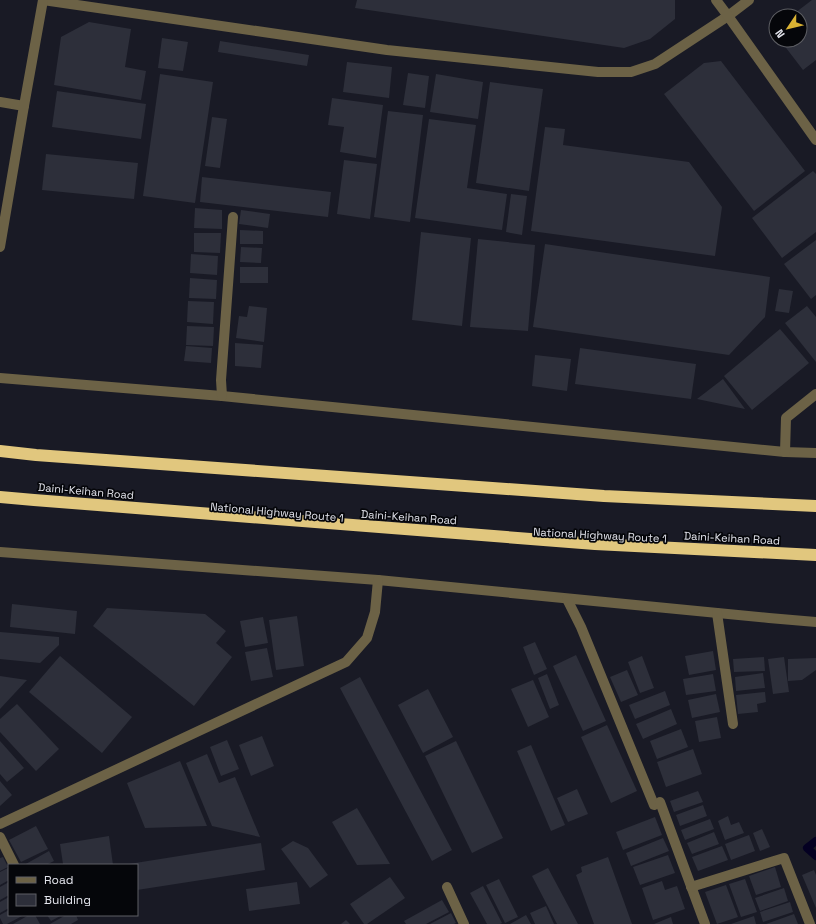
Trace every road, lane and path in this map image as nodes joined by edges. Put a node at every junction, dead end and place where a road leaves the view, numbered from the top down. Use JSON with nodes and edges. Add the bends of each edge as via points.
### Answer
{"nodes":[{"id":1,"x":43,"y":0,"type":"edge"},
{"id":2,"x":716,"y":0,"type":"edge"},
{"id":3,"x":749,"y":0,"type":"edge"},
{"id":4,"x":728,"y":16,"type":"junction"},
{"id":5,"x":0,"y":102,"type":"edge"},
{"id":6,"x":24,"y":106,"type":"junction"},
{"id":7,"x":816,"y":140,"type":"edge"},
{"id":8,"x":233,"y":217,"type":"dead end"},
{"id":9,"x":0,"y":247,"type":"edge"},
{"id":10,"x":0,"y":378,"type":"edge"},
{"id":11,"x":816,"y":394,"type":"edge"},
{"id":12,"x":222,"y":396,"type":"junction"},
{"id":13,"x":0,"y":451,"type":"edge"},
{"id":14,"x":784,"y":452,"type":"junction"},
{"id":15,"x":816,"y":453,"type":"edge"},
{"id":16,"x":0,"y":458,"type":"edge"},
{"id":17,"x":0,"y":497,"type":"edge"},
{"id":18,"x":0,"y":504,"type":"edge"},
{"id":19,"x":816,"y":506,"type":"edge"},
{"id":20,"x":816,"y":513,"type":"edge"},
{"id":21,"x":0,"y":552,"type":"edge"},
{"id":22,"x":816,"y":555,"type":"edge"},
{"id":23,"x":816,"y":560,"type":"edge"},
{"id":24,"x":378,"y":580,"type":"junction"},
{"id":25,"x":567,"y":599,"type":"junction"},
{"id":26,"x":717,"y":613,"type":"junction"},
{"id":27,"x":816,"y":622,"type":"edge"},
{"id":28,"x":732,"y":724,"type":"dead end"},
{"id":29,"x":0,"y":824,"type":"edge"},
{"id":30,"x":0,"y":837,"type":"edge"},
{"id":31,"x":14,"y":864,"type":"edge"},
{"id":32,"x":447,"y":886,"type":"dead end"},
{"id":33,"x":691,"y":887,"type":"junction"},
{"id":34,"x":464,"y":924,"type":"edge"},
{"id":35,"x":705,"y":924,"type":"edge"},
{"id":36,"x":810,"y":924,"type":"edge"}],
"edges":[{"from":1,"to":4,"type":"street","via":[[387,50],[598,72],[631,72],[655,64]]},
{"from":1,"to":6,"type":"street"},
{"from":2,"to":4,"type":"street"},
{"from":3,"to":4,"type":"street"},
{"from":4,"to":7,"type":"street"},
{"from":5,"to":6,"type":"street"},
{"from":6,"to":9,"type":"street"},
{"from":8,"to":12,"type":"street"},
{"from":10,"to":12,"type":"street"},
{"from":11,"to":14,"type":"street","via":[[786,418]]},
{"from":12,"to":14,"type":"street"},
{"from":13,"to":19,"type":"highway","via":[[596,496]]},
{"from":14,"to":15,"type":"street"},
{"from":16,"to":20,"type":"highway","via":[[602,503]]},
{"from":17,"to":22,"type":"highway","name":"Daini-Keihan Road","via":[[596,544]]},
{"from":18,"to":23,"type":"highway","name":"National Highway Route 1","via":[[460,540]]},
{"from":21,"to":24,"type":"street"},
{"from":24,"to":25,"type":"street"},
{"from":24,"to":29,"type":"street","via":[[375,612],[367,638],[346,662]]},
{"from":25,"to":26,"type":"street"},
{"from":25,"to":33,"type":"street"},
{"from":26,"to":27,"type":"street"},
{"from":26,"to":28,"type":"street"},
{"from":30,"to":31,"type":"street"},
{"from":32,"to":34,"type":"street"},
{"from":33,"to":35,"type":"street"},
{"from":33,"to":36,"type":"street","via":[[784,858]]}]}
